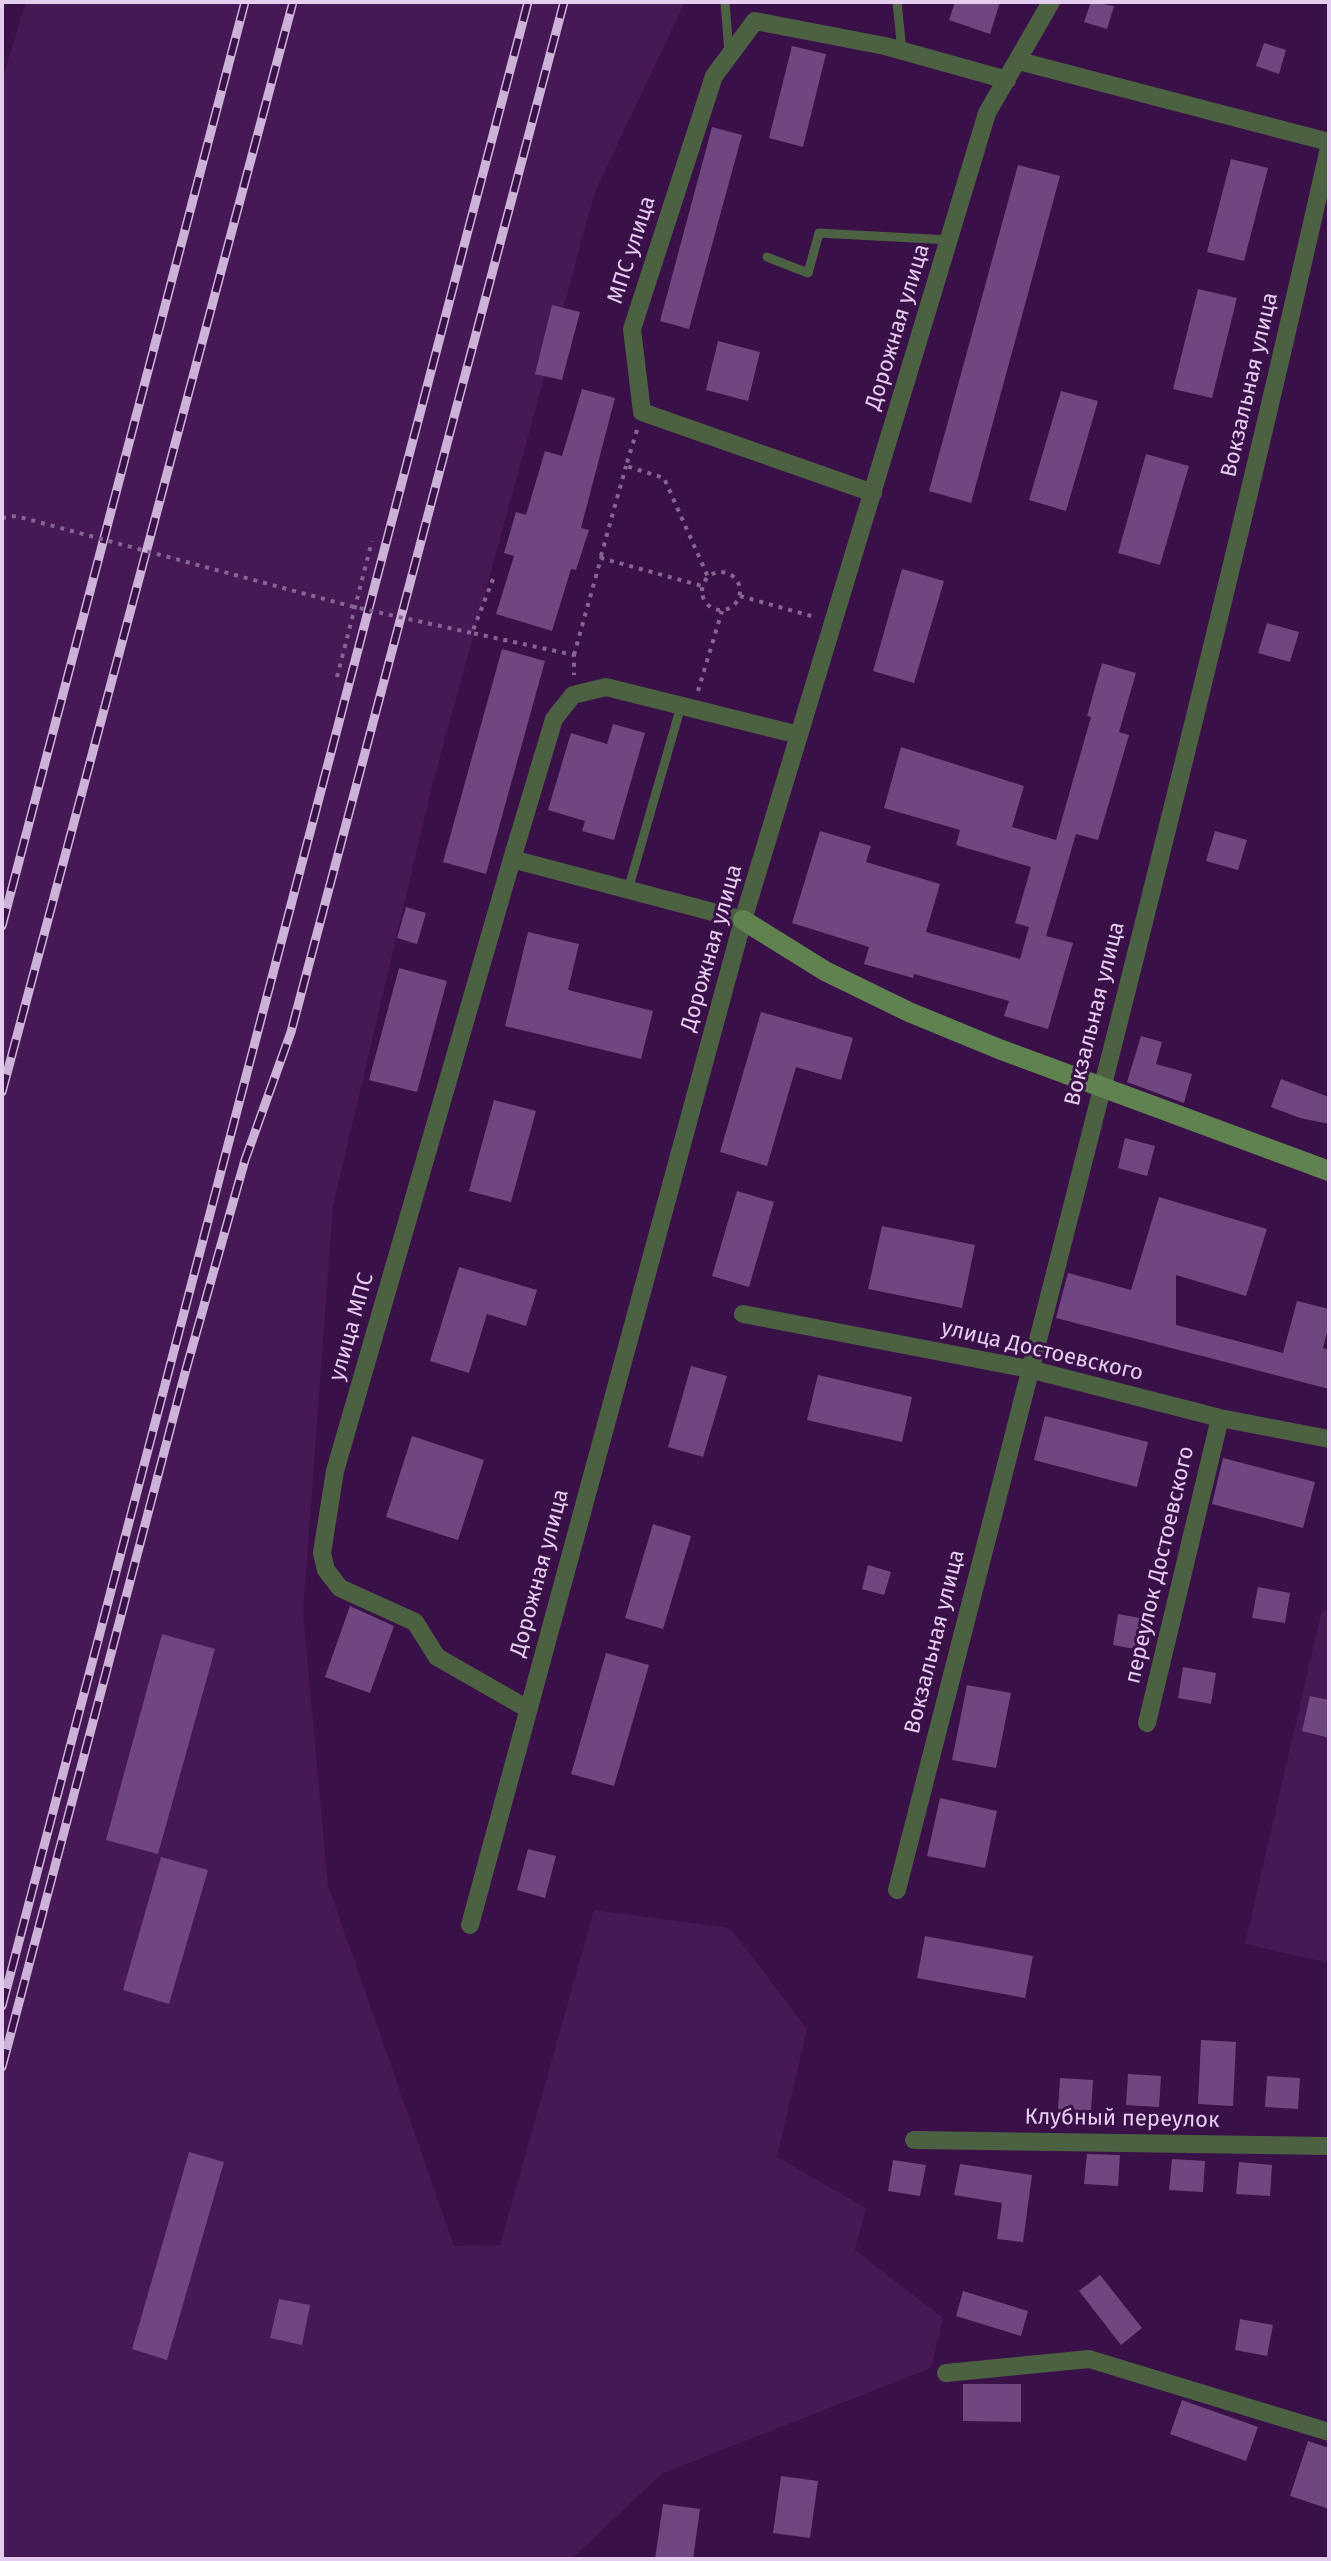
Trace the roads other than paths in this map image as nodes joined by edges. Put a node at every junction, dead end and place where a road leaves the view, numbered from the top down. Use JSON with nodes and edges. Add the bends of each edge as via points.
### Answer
{"nodes":[{"id":1,"x":725,"y":2,"type":"edge"},
{"id":2,"x":897,"y":2,"type":"edge"},
{"id":3,"x":1051,"y":2,"type":"edge"},
{"id":4,"x":902,"y":51,"type":"junction"},
{"id":5,"x":729,"y":56,"type":"junction"},
{"id":6,"x":1019,"y":61,"type":"junction"},
{"id":7,"x":1007,"y":80,"type":"junction"},
{"id":8,"x":1329,"y":145,"type":"edge"},
{"id":9,"x":949,"y":240,"type":"junction"},
{"id":10,"x":767,"y":257,"type":"dead end"},
{"id":11,"x":873,"y":493,"type":"junction"},
{"id":12,"x":687,"y":707,"type":"junction"},
{"id":13,"x":799,"y":735,"type":"junction"},
{"id":14,"x":512,"y":859,"type":"junction"},
{"id":15,"x":628,"y":890,"type":"junction"},
{"id":16,"x":743,"y":920,"type":"junction"},
{"id":17,"x":1101,"y":1088,"type":"junction"},
{"id":18,"x":1329,"y":1171,"type":"edge"},
{"id":19,"x":743,"y":1314,"type":"dead end"},
{"id":20,"x":1029,"y":1369,"type":"junction"},
{"id":21,"x":1220,"y":1418,"type":"junction"},
{"id":22,"x":1329,"y":1439,"type":"edge"},
{"id":23,"x":528,"y":1709,"type":"junction"},
{"id":24,"x":1147,"y":1723,"type":"dead end"},
{"id":25,"x":897,"y":1890,"type":"dead end"},
{"id":26,"x":470,"y":1925,"type":"dead end"},
{"id":27,"x":914,"y":2140,"type":"dead end"},
{"id":28,"x":1329,"y":2146,"type":"edge"},
{"id":29,"x":946,"y":2373,"type":"dead end"},
{"id":30,"x":1329,"y":2432,"type":"edge"}],
"edges":[{"from":1,"to":5,"type":"lane"},
{"from":2,"to":4,"type":"lane"},
{"from":3,"to":6,"type":"street","name":"Дорожная улица"},
{"from":4,"to":5,"type":"street","name":"МПС улица","via":[[755,21]]},
{"from":4,"to":7,"type":"street"},
{"from":5,"to":11,"type":"street","name":"МПС улица","via":[[714,76],[632,329],[642,412]]},
{"from":6,"to":7,"type":"street","name":"Дорожная улица"},
{"from":6,"to":8,"type":"street"},
{"from":7,"to":9,"type":"street","name":"Дорожная улица","via":[[987,113]]},
{"from":8,"to":17,"type":"street","name":"Вокзальная улица","via":[[1267,422]]},
{"from":9,"to":10,"type":"lane","via":[[819,233],[808,273]]},
{"from":9,"to":11,"type":"street","name":"Дорожная улица"},
{"from":11,"to":13,"type":"street","name":"Дорожная улица"},
{"from":12,"to":13,"type":"street"},
{"from":12,"to":14,"type":"street","name":"улица МПС","via":[[606,687],[573,695],[554,719]]},
{"from":12,"to":15,"type":"lane"},
{"from":13,"to":16,"type":"street","name":"Дорожная улица"},
{"from":14,"to":15,"type":"street"},
{"from":14,"to":23,"type":"street","name":"улица МПС","via":[[335,1471],[322,1553],[326,1570],[340,1588],[415,1622],[437,1657]]},
{"from":15,"to":16,"type":"street"},
{"from":16,"to":17,"type":"main road","via":[[825,971],[909,1012]]},
{"from":16,"to":23,"type":"street","name":"Дорожная улица"},
{"from":17,"to":18,"type":"main road"},
{"from":17,"to":20,"type":"street","name":"Вокзальная улица"},
{"from":19,"to":20,"type":"street","name":"улица Достоевского"},
{"from":20,"to":21,"type":"street","name":"улица Достоевского"},
{"from":20,"to":25,"type":"street","name":"Вокзальная улица"},
{"from":21,"to":22,"type":"street","name":"улица Достоевского"},
{"from":21,"to":24,"type":"street","name":"переулок Достоевского"},
{"from":23,"to":26,"type":"street","name":"Дорожная улица"},
{"from":27,"to":28,"type":"street","name":"Клубный переулок"},
{"from":29,"to":30,"type":"street","via":[[1089,2359]]}]}
